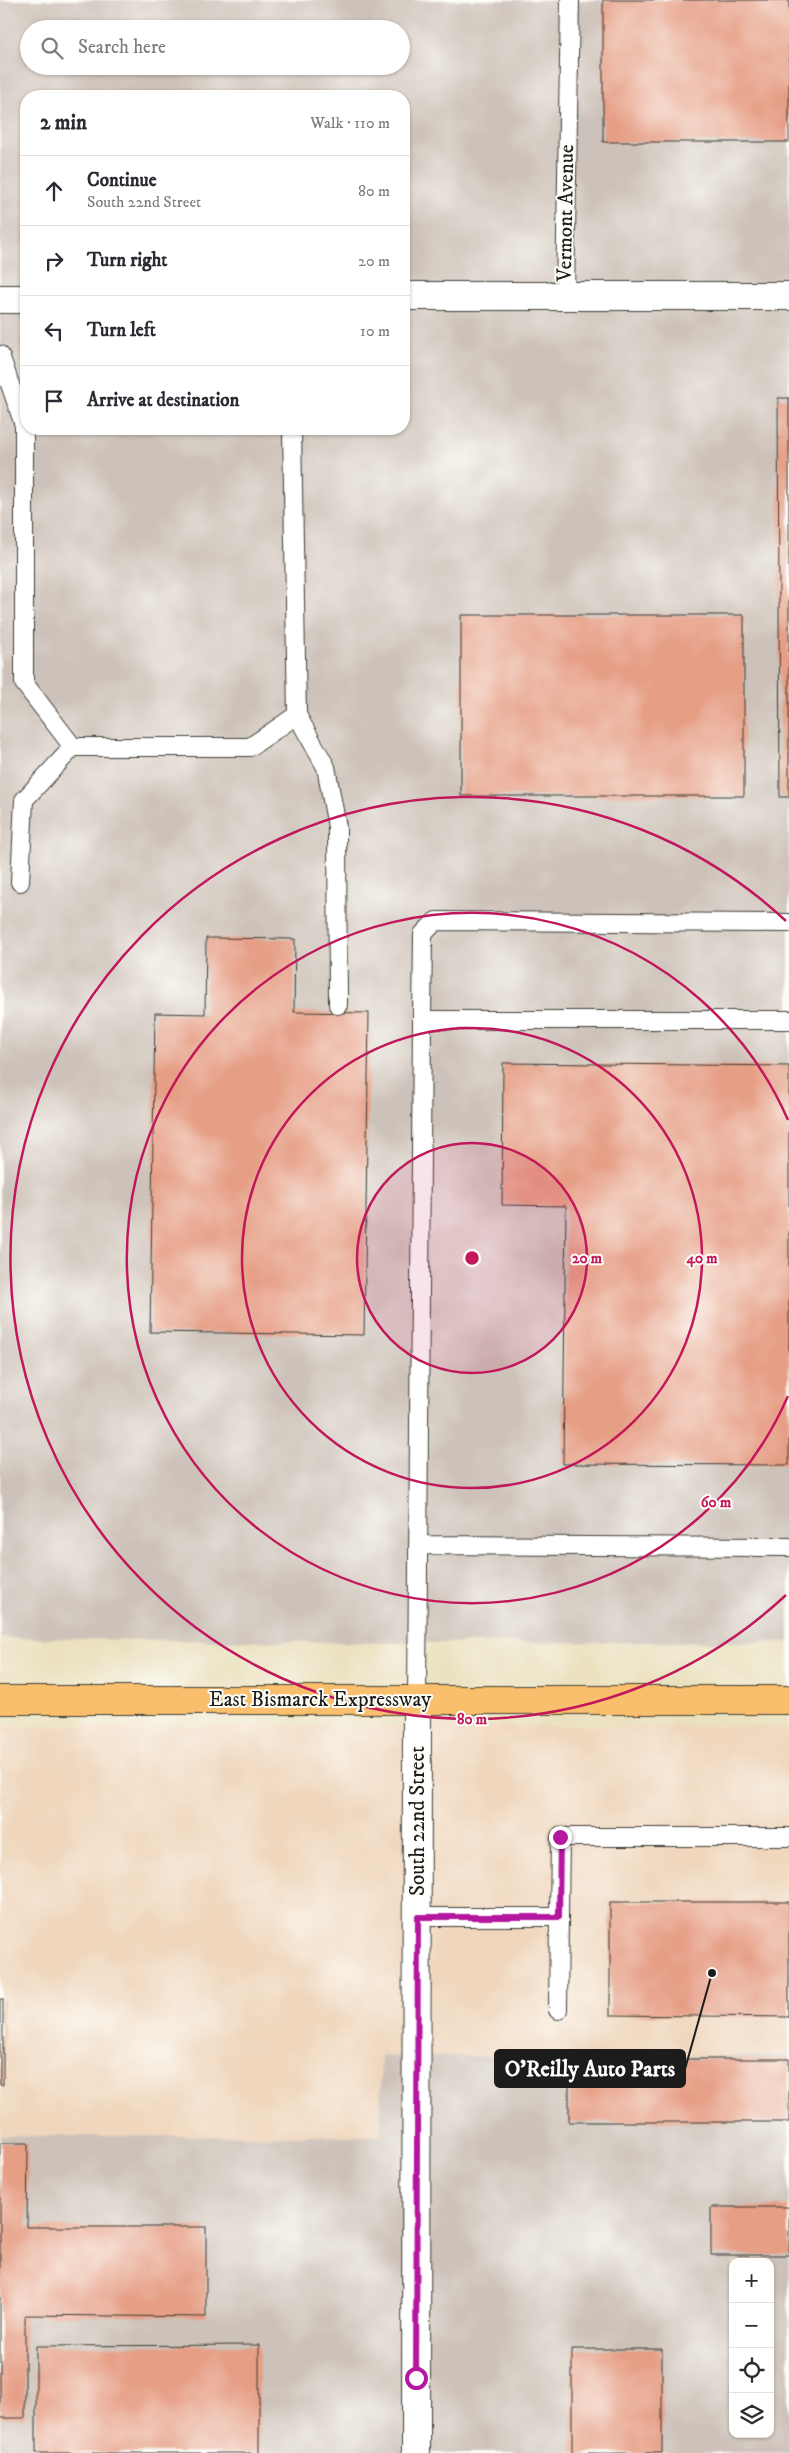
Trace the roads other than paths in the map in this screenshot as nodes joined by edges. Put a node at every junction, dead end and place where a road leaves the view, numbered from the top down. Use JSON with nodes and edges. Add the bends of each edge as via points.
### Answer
{"nodes":[{"id":1,"x":570,"y":0,"type":"edge"},
{"id":2,"x":565,"y":295,"type":"junction"},
{"id":3,"x":410,"y":296,"type":"edge"},
{"id":4,"x":789,"y":296,"type":"edge"},
{"id":5,"x":0,"y":299,"type":"edge"},
{"id":6,"x":20,"y":299,"type":"edge"},
{"id":7,"x":0,"y":355,"type":"edge"},
{"id":8,"x":20,"y":413,"type":"edge"},
{"id":9,"x":24,"y":435,"type":"edge"},
{"id":10,"x":292,"y":435,"type":"edge"},
{"id":11,"x":297,"y":715,"type":"junction"},
{"id":12,"x":73,"y":747,"type":"junction"},
{"id":13,"x":20,"y":882,"type":"dead end"},
{"id":14,"x":789,"y":923,"type":"edge"},
{"id":15,"x":338,"y":1005,"type":"dead end"},
{"id":16,"x":422,"y":1020,"type":"junction"},
{"id":17,"x":789,"y":1020,"type":"edge"},
{"id":18,"x":418,"y":1545,"type":"junction"},
{"id":19,"x":789,"y":1547,"type":"edge"},
{"id":20,"x":0,"y":1700,"type":"edge"},
{"id":21,"x":418,"y":1700,"type":"junction"},
{"id":22,"x":789,"y":1700,"type":"edge"},
{"id":23,"x":789,"y":1837,"type":"edge"},
{"id":24,"x":418,"y":1917,"type":"junction"},
{"id":25,"x":559,"y":1917,"type":"junction"},
{"id":26,"x":558,"y":2010,"type":"dead end"},
{"id":27,"x":416,"y":2453,"type":"edge"}],
"edges":[{"from":1,"to":2,"type":"lane","name":"Vermont Avenue"},
{"from":2,"to":3,"type":"street","name":"Vermont Avenue"},
{"from":2,"to":4,"type":"street"},
{"from":5,"to":6,"type":"street"},
{"from":7,"to":8,"type":"lane"},
{"from":9,"to":12,"type":"lane","via":[[24,683]]},
{"from":10,"to":11,"type":"lane"},
{"from":11,"to":12,"type":"lane","via":[[250,747]]},
{"from":11,"to":15,"type":"lane","via":[[326,767],[337,827]]},
{"from":12,"to":13,"type":"lane","via":[[24,800]]},
{"from":14,"to":16,"type":"lane","via":[[436,921],[423,934]]},
{"from":16,"to":17,"type":"lane"},
{"from":16,"to":18,"type":"lane"},
{"from":18,"to":19,"type":"lane"},
{"from":18,"to":21,"type":"lane"},
{"from":20,"to":21,"type":"main road","name":"East Bismarck Expressway"},
{"from":21,"to":22,"type":"main road","name":"East Bismarck Expressway"},
{"from":21,"to":24,"type":"street","name":"South 22nd Street"},
{"from":23,"to":25,"type":"lane","via":[[560,1837]]},
{"from":24,"to":25,"type":"lane"},
{"from":24,"to":27,"type":"street","name":"South 22nd Street"},
{"from":25,"to":26,"type":"lane"}]}
